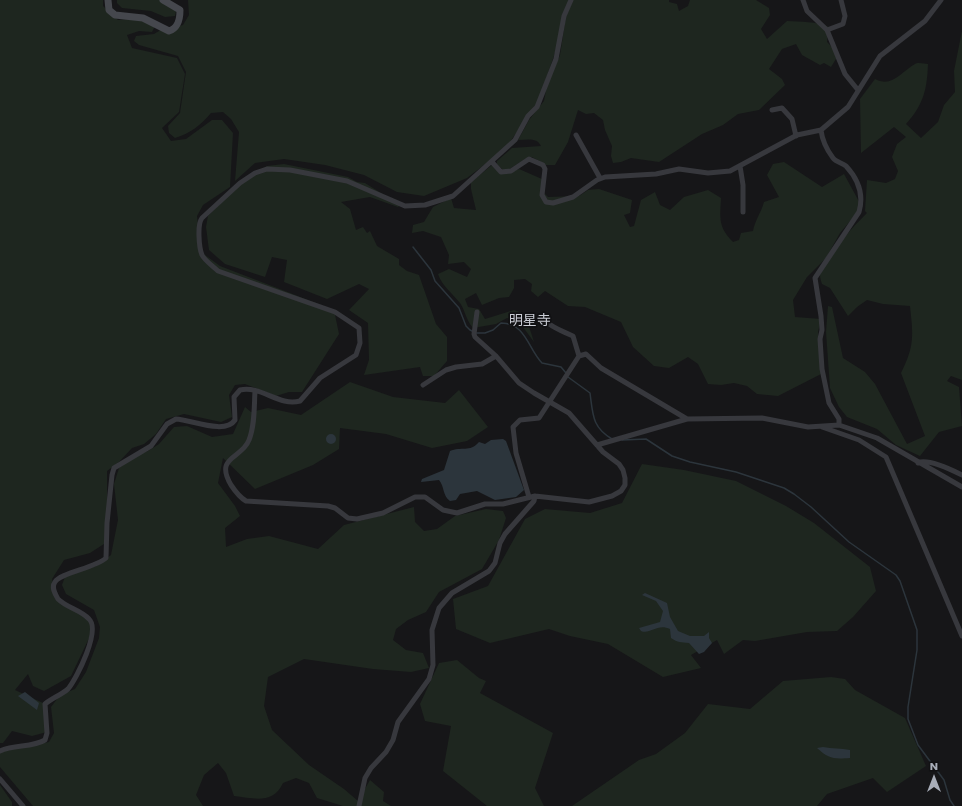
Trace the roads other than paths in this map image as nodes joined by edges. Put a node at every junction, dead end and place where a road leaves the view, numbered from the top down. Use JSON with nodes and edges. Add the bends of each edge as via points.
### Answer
{"nodes":[{"id":1,"x":108,"y":0,"type":"edge"},
{"id":2,"x":163,"y":0,"type":"edge"},
{"id":3,"x":571,"y":0,"type":"edge"},
{"id":4,"x":803,"y":0,"type":"edge"},
{"id":5,"x":841,"y":0,"type":"edge"},
{"id":6,"x":941,"y":0,"type":"edge"},
{"id":7,"x":827,"y":30,"type":"junction"},
{"id":8,"x":858,"y":90,"type":"junction"},
{"id":9,"x":772,"y":110,"type":"dead end"},
{"id":10,"x":821,"y":130,"type":"junction"},
{"id":11,"x":576,"y":135,"type":"dead end"},
{"id":12,"x":796,"y":136,"type":"junction"},
{"id":13,"x":492,"y":162,"type":"junction"},
{"id":14,"x":740,"y":166,"type":"junction"},
{"id":15,"x":600,"y":178,"type":"junction"},
{"id":16,"x":743,"y":212,"type":"dead end"},
{"id":17,"x":477,"y":312,"type":"dead end"},
{"id":18,"x":545,"y":320,"type":"dead end"},
{"id":19,"x":496,"y":356,"type":"junction"},
{"id":20,"x":579,"y":356,"type":"junction"},
{"id":21,"x":423,"y":385,"type":"dead end"},
{"id":22,"x":255,"y":391,"type":"junction"},
{"id":23,"x":550,"y":402,"type":"junction"},
{"id":24,"x":687,"y":419,"type":"junction"},
{"id":25,"x":839,"y":425,"type":"junction"},
{"id":26,"x":819,"y":426,"type":"junction"},
{"id":27,"x":597,"y":445,"type":"junction"},
{"id":28,"x":918,"y":463,"type":"junction"},
{"id":29,"x":962,"y":475,"type":"edge"},
{"id":30,"x":962,"y":487,"type":"edge"},
{"id":31,"x":536,"y":496,"type":"junction"},
{"id":32,"x":529,"y":497,"type":"junction"},
{"id":33,"x":962,"y":636,"type":"edge"},
{"id":34,"x":0,"y":751,"type":"edge"},
{"id":35,"x":0,"y":779,"type":"edge"},
{"id":36,"x":23,"y":806,"type":"edge"},
{"id":37,"x":359,"y":806,"type":"edge"}],
"edges":[{"from":1,"to":2,"type":"street","via":[[109,10],[115,15],[139,17],[169,31],[177,25],[180,10]]},
{"from":3,"to":13,"type":"street","via":[[564,16],[556,59],[540,102],[528,116],[516,140]]},
{"from":4,"to":7,"type":"street","via":[[808,11]]},
{"from":5,"to":7,"type":"street","via":[[843,24]]},
{"from":6,"to":8,"type":"street","via":[[925,21],[880,56]]},
{"from":7,"to":8,"type":"street","via":[[845,74]]},
{"from":8,"to":10,"type":"street","via":[[848,107]]},
{"from":9,"to":12,"type":"street","via":[[782,108],[792,118]]},
{"from":10,"to":12,"type":"street"},
{"from":10,"to":25,"type":"street","via":[[824,142],[834,160],[846,167],[859,186],[862,203],[859,212],[815,278],[821,316],[823,376],[829,403],[839,420]]},
{"from":11,"to":15,"type":"street"},
{"from":12,"to":14,"type":"street"},
{"from":13,"to":15,"type":"street","via":[[502,172],[531,159],[543,165],[545,169],[542,195],[543,199],[549,202],[574,197]]},
{"from":13,"to":22,"type":"street","via":[[453,196],[425,205],[405,206],[347,181],[290,170],[264,170],[240,183],[202,218],[198,224],[201,253],[218,270],[335,312],[359,328],[360,343],[356,355],[320,378],[300,401],[284,402]]},
{"from":14,"to":15,"type":"street","via":[[717,173],[679,169],[656,174]]},
{"from":14,"to":16,"type":"street"},
{"from":17,"to":19,"type":"street","via":[[474,334]]},
{"from":18,"to":20,"type":"street","via":[[549,325],[573,336]]},
{"from":19,"to":21,"type":"street","via":[[478,365],[446,370]]},
{"from":19,"to":23,"type":"street","via":[[519,382]]},
{"from":20,"to":23,"type":"street"},
{"from":20,"to":24,"type":"street","via":[[586,354],[602,368]]},
{"from":22,"to":32,"type":"street","via":[[249,441],[232,457],[226,468],[226,476],[236,492],[246,500],[328,506],[336,508],[348,518],[357,519],[383,513],[415,497],[425,497],[443,510],[458,513],[485,504],[503,504]]},
{"from":22,"to":34,"type":"street","via":[[245,389],[234,394],[235,420],[229,426],[220,427],[176,419],[167,424],[151,446],[114,468],[107,523],[106,558],[96,565],[61,577],[55,581],[54,586],[58,600],[90,619],[93,624],[94,631],[79,670],[68,688],[45,704],[45,740]]},
{"from":23,"to":27,"type":"street","via":[[569,413]]},
{"from":23,"to":32,"type":"street","via":[[539,418],[520,420],[513,426],[516,453]]},
{"from":24,"to":26,"type":"street","via":[[762,418],[796,426]]},
{"from":24,"to":27,"type":"street"},
{"from":25,"to":26,"type":"street"},
{"from":25,"to":28,"type":"street","via":[[877,438]]},
{"from":26,"to":33,"type":"street","via":[[859,440],[886,457]]},
{"from":27,"to":31,"type":"street","via":[[624,470],[625,485],[621,491],[589,502]]},
{"from":28,"to":29,"type":"street","via":[[925,461]]},
{"from":28,"to":30,"type":"street"},
{"from":31,"to":32,"type":"street"},
{"from":31,"to":37,"type":"street","via":[[505,534],[495,563],[489,571],[452,593],[439,608],[432,630],[433,665],[429,679],[398,722],[393,740],[386,752],[365,778]]},
{"from":35,"to":36,"type":"street"}]}
